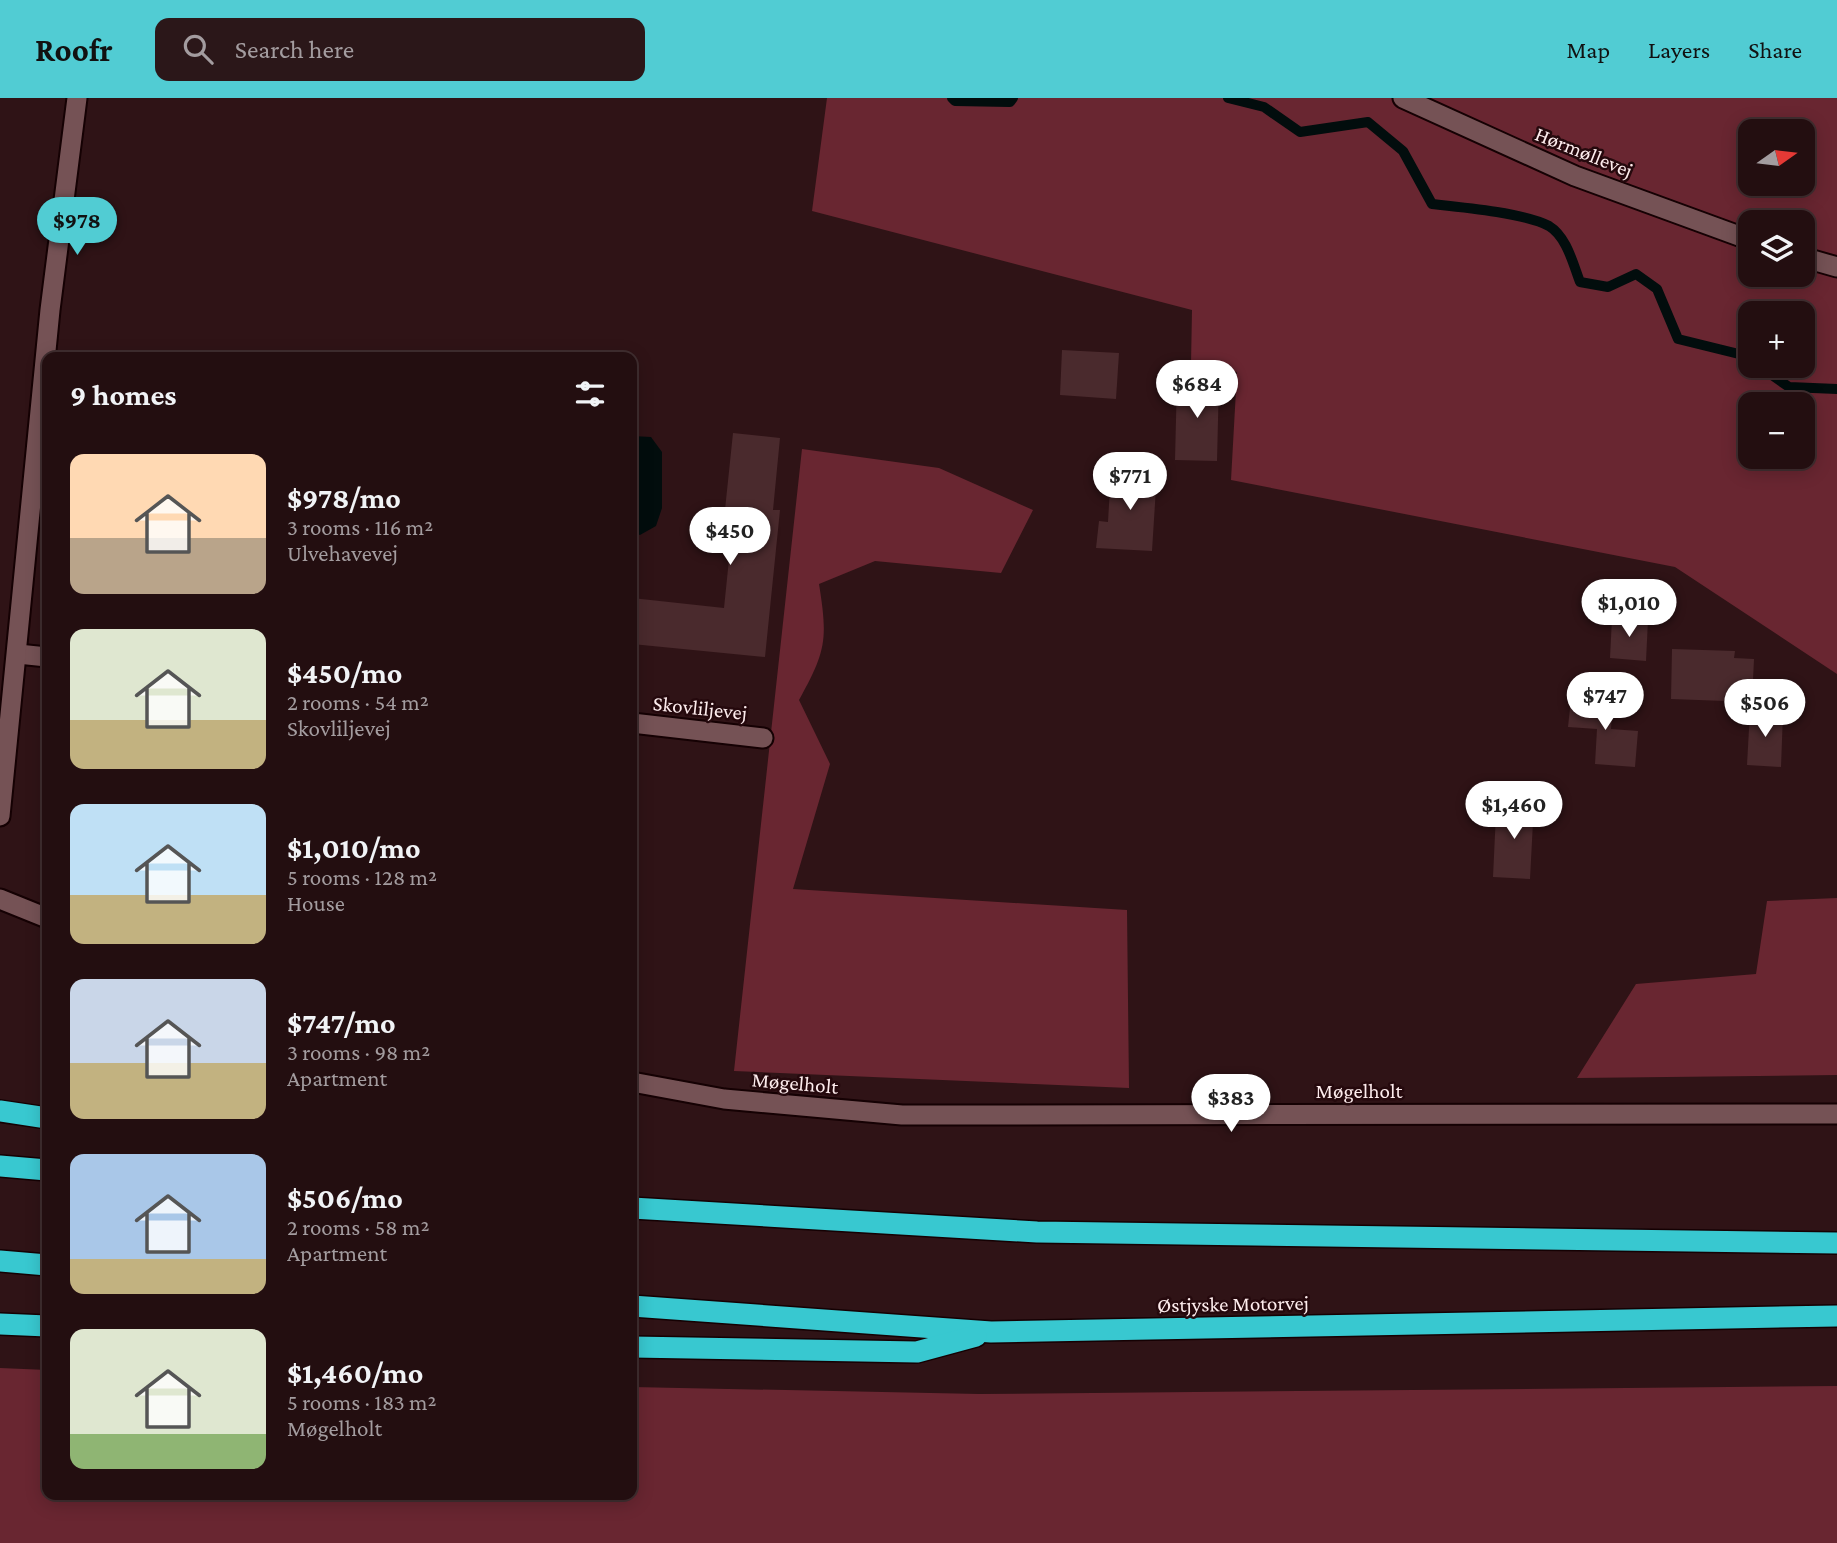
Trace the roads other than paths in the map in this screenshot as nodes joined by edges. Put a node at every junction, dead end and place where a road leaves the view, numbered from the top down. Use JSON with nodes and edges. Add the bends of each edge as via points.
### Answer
{"nodes":[{"id":1,"x":77,"y":98,"type":"edge"},
{"id":2,"x":1403,"y":98,"type":"edge"},
{"id":3,"x":1738,"y":236,"type":"edge"},
{"id":4,"x":1815,"y":261,"type":"edge"},
{"id":5,"x":1837,"y":267,"type":"edge"},
{"id":6,"x":46,"y":352,"type":"edge"},
{"id":7,"x":42,"y":396,"type":"edge"},
{"id":8,"x":18,"y":654,"type":"junction"},
{"id":9,"x":42,"y":656,"type":"edge"},
{"id":10,"x":637,"y":724,"type":"edge"},
{"id":11,"x":763,"y":738,"type":"dead end"},
{"id":12,"x":0,"y":816,"type":"edge"},
{"id":13,"x":0,"y":899,"type":"edge"},
{"id":14,"x":42,"y":916,"type":"edge"},
{"id":15,"x":637,"y":1083,"type":"edge"},
{"id":16,"x":0,"y":1111,"type":"edge"},
{"id":17,"x":1837,"y":1115,"type":"edge"},
{"id":18,"x":42,"y":1117,"type":"edge"},
{"id":19,"x":0,"y":1166,"type":"edge"},
{"id":20,"x":42,"y":1170,"type":"edge"},
{"id":21,"x":637,"y":1208,"type":"edge"},
{"id":22,"x":1837,"y":1243,"type":"edge"},
{"id":23,"x":0,"y":1261,"type":"edge"},
{"id":24,"x":42,"y":1265,"type":"edge"},
{"id":25,"x":637,"y":1306,"type":"edge"},
{"id":26,"x":1837,"y":1316,"type":"edge"},
{"id":27,"x":0,"y":1324,"type":"edge"},
{"id":28,"x":42,"y":1326,"type":"edge"},
{"id":29,"x":991,"y":1332,"type":"junction"},
{"id":30,"x":637,"y":1347,"type":"edge"}],
"edges":[{"from":1,"to":6,"type":"street"},
{"from":2,"to":3,"type":"street","name":"Hørmøllevej","via":[[1576,176]]},
{"from":4,"to":5,"type":"street"},
{"from":7,"to":8,"type":"street"},
{"from":8,"to":9,"type":"street"},
{"from":8,"to":12,"type":"street"},
{"from":10,"to":11,"type":"street","name":"Skovliljevej"},
{"from":13,"to":14,"type":"street"},
{"from":15,"to":17,"type":"street","name":"Møgelholt","via":[[724,1100],[902,1115]]},
{"from":16,"to":18,"type":"highway"},
{"from":19,"to":20,"type":"highway"},
{"from":21,"to":22,"type":"highway","via":[[1037,1232]]},
{"from":23,"to":24,"type":"highway"},
{"from":25,"to":29,"type":"highway","name":"Østjyske Motorvej"},
{"from":26,"to":29,"type":"highway","name":"Østjyske Motorvej"},
{"from":27,"to":28,"type":"highway"},
{"from":29,"to":30,"type":"highway","via":[[917,1352]]}]}
